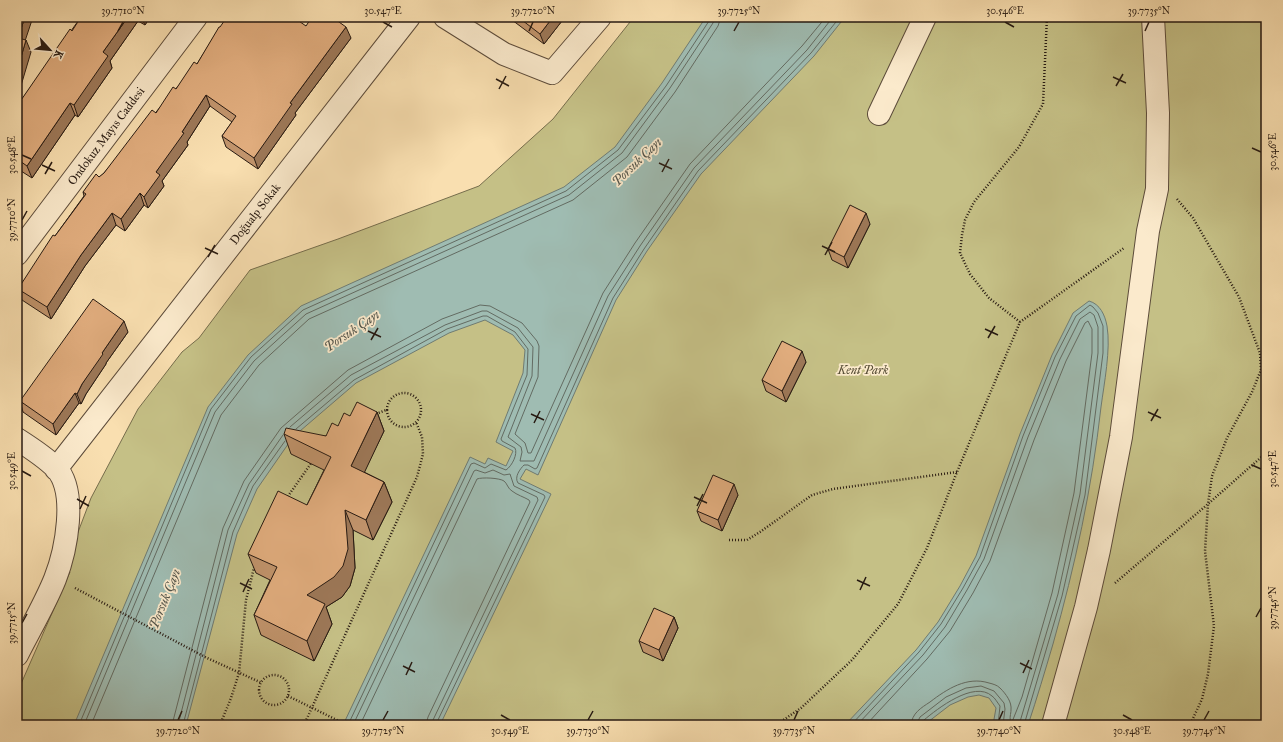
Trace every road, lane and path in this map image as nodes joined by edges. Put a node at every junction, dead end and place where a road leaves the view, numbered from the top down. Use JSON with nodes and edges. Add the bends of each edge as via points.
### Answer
{"nodes":[{"id":1,"x":196,"y":17,"type":"edge"},
{"id":2,"x":409,"y":17,"type":"edge"},
{"id":3,"x":445,"y":17,"type":"edge"},
{"id":4,"x":600,"y":17,"type":"edge"},
{"id":5,"x":925,"y":17,"type":"edge"},
{"id":6,"x":1047,"y":17,"type":"edge"},
{"id":7,"x":1153,"y":17,"type":"edge"},
{"id":8,"x":879,"y":114,"type":"dead end"},
{"id":9,"x":1157,"y":189,"type":"junction"},
{"id":10,"x":1148,"y":231,"type":"junction"},
{"id":11,"x":17,"y":254,"type":"edge"},
{"id":12,"x":1020,"y":322,"type":"junction"},
{"id":13,"x":386,"y":410,"type":"junction"},
{"id":14,"x":373,"y":415,"type":"edge"},
{"id":15,"x":416,"y":422,"type":"junction"},
{"id":16,"x":17,"y":439,"type":"edge"},
{"id":17,"x":1266,"y":453,"type":"edge"},
{"id":18,"x":316,"y":459,"type":"edge"},
{"id":19,"x":56,"y":469,"type":"junction"},
{"id":20,"x":957,"y":472,"type":"junction"},
{"id":21,"x":285,"y":500,"type":"edge"},
{"id":22,"x":1208,"y":504,"type":"junction"},
{"id":23,"x":729,"y":540,"type":"dead end"},
{"id":24,"x":258,"y":557,"type":"edge"},
{"id":25,"x":88,"y":594,"type":"dead end"},
{"id":26,"x":1086,"y":607,"type":"junction"},
{"id":27,"x":17,"y":655,"type":"edge"},
{"id":28,"x":239,"y":673,"type":"junction"},
{"id":29,"x":262,"y":683,"type":"junction"},
{"id":30,"x":288,"y":696,"type":"junction"},
{"id":31,"x":312,"y":708,"type":"junction"},
{"id":32,"x":220,"y":725,"type":"edge"},
{"id":33,"x":304,"y":725,"type":"edge"},
{"id":34,"x":347,"y":725,"type":"edge"},
{"id":35,"x":776,"y":725,"type":"edge"},
{"id":36,"x":1053,"y":725,"type":"edge"},
{"id":37,"x":1190,"y":725,"type":"edge"}],
"edges":[{"from":1,"to":11,"type":"street","name":"Ondokuz Mayıs Caddesi"},
{"from":2,"to":19,"type":"street","name":"Doğualp Sokak"},
{"from":3,"to":4,"type":"street","via":[[504,54],[552,73]]},
{"from":5,"to":8,"type":"street"},
{"from":6,"to":12,"type":"path","via":[[1043,104],[1019,147],[974,202],[965,220],[960,254],[970,274],[989,298]]},
{"from":7,"to":9,"type":"street","via":[[1158,113]]},
{"from":9,"to":10,"type":"street"},
{"from":9,"to":22,"type":"path","via":[[1175,197],[1193,218],[1239,297],[1260,354],[1261,370],[1227,438],[1212,476]]},
{"from":10,"to":12,"type":"path"},
{"from":10,"to":26,"type":"street","via":[[1121,436]]},
{"from":12,"to":20,"type":"path"},
{"from":13,"to":14,"type":"path"},
{"from":13,"to":15,"type":"path","via":[[390,421],[395,424],[406,427]]},
{"from":13,"to":15,"type":"path","via":[[394,395],[405,392],[410,394],[421,406]]},
{"from":15,"to":31,"type":"path","via":[[422,437],[423,454],[417,477]]},
{"from":16,"to":19,"type":"street"},
{"from":17,"to":22,"type":"path"},
{"from":18,"to":21,"type":"path"},
{"from":19,"to":27,"type":"street","via":[[66,487],[69,515],[65,543],[55,579]]},
{"from":20,"to":23,"type":"path","via":[[833,488],[812,495],[747,540]]},
{"from":20,"to":35,"type":"path","via":[[927,548],[898,604],[852,660],[801,708]]},
{"from":22,"to":26,"type":"path"},
{"from":22,"to":37,"type":"path","via":[[1205,551],[1214,626],[1202,699]]},
{"from":24,"to":28,"type":"path","via":[[252,570],[246,600]]},
{"from":25,"to":28,"type":"path"},
{"from":26,"to":36,"type":"street"},
{"from":28,"to":29,"type":"path"},
{"from":28,"to":32,"type":"path"},
{"from":29,"to":30,"type":"path","via":[[269,676],[279,676],[288,686]]},
{"from":29,"to":30,"type":"path","via":[[260,692],[267,704],[282,703]]},
{"from":30,"to":31,"type":"path"},
{"from":31,"to":33,"type":"path"},
{"from":31,"to":34,"type":"path"}]}
